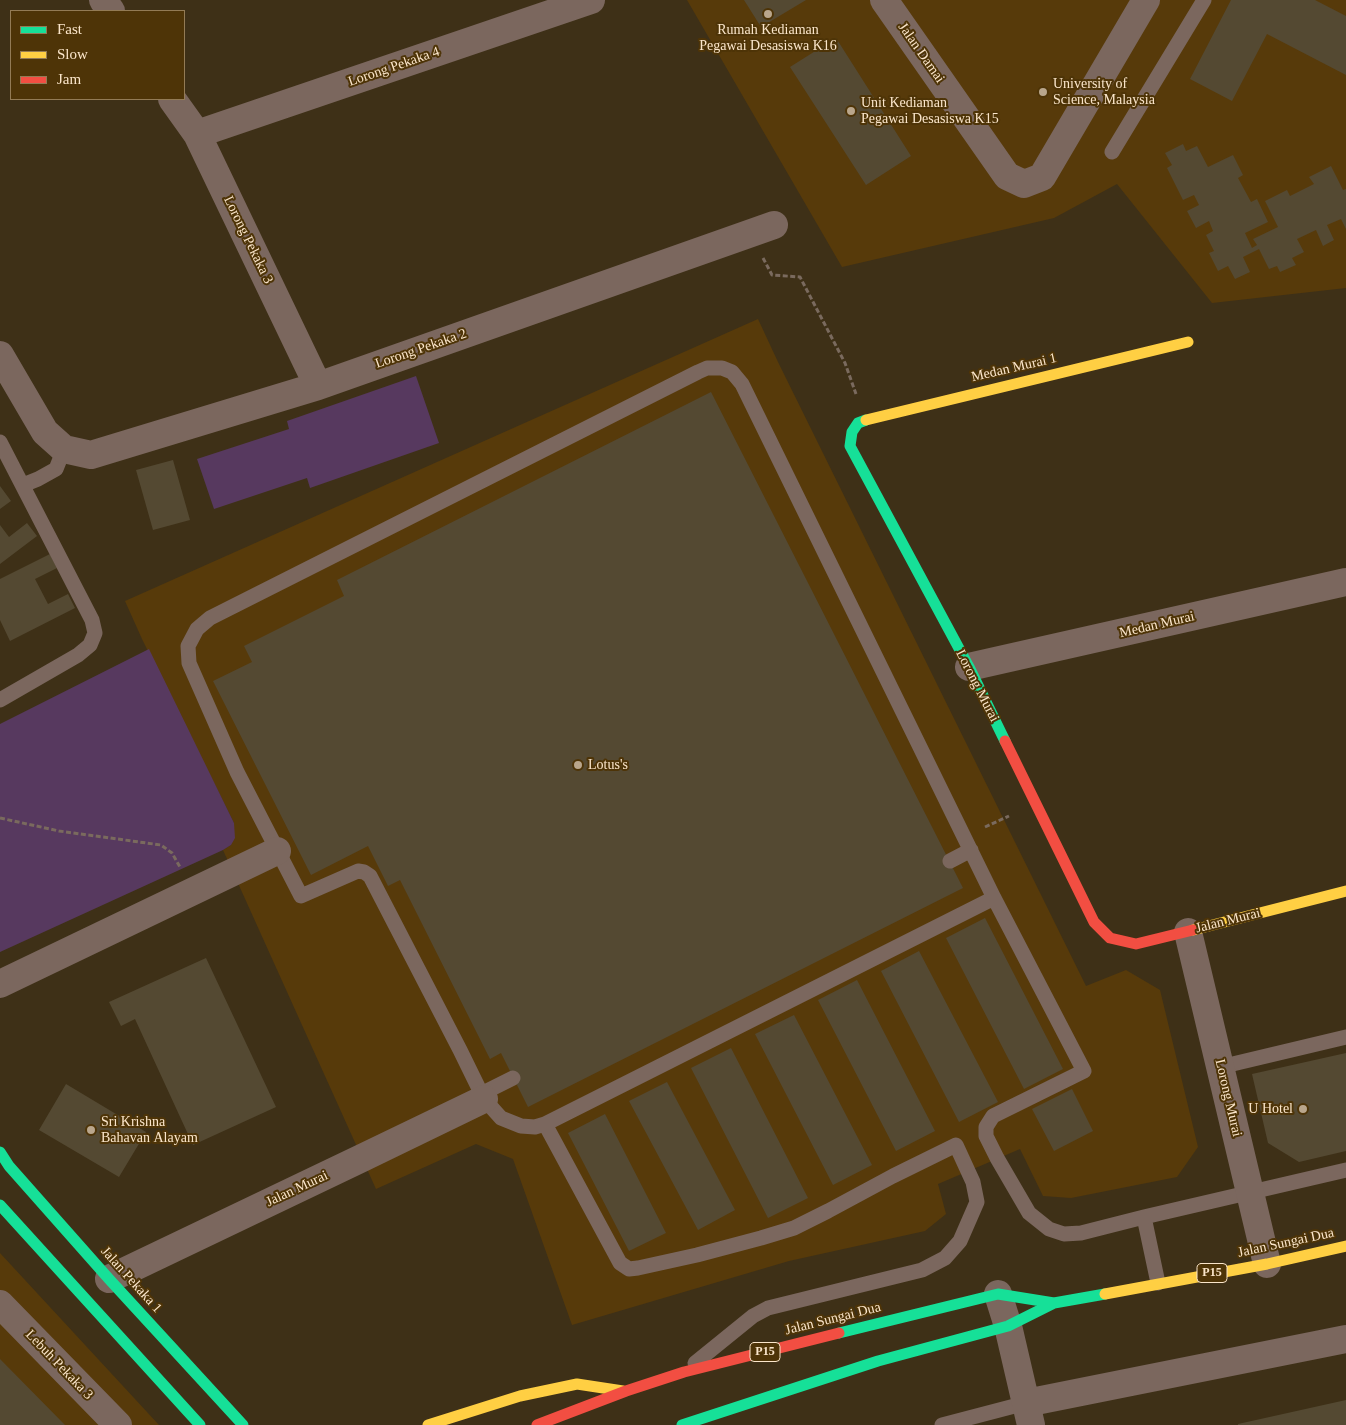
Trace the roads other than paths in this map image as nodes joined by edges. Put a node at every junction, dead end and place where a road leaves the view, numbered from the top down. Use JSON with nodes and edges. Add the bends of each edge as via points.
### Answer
{"nodes":[{"id":1,"x":591,"y":0,"type":"edge"},
{"id":2,"x":884,"y":0,"type":"edge"},
{"id":3,"x":1146,"y":0,"type":"edge"},
{"id":4,"x":1204,"y":0,"type":"edge"},
{"id":5,"x":173,"y":100,"type":"edge"},
{"id":6,"x":197,"y":134,"type":"junction"},
{"id":7,"x":1112,"y":152,"type":"dead end"},
{"id":8,"x":762,"y":229,"type":"road end"},
{"id":9,"x":1188,"y":342,"type":"dead end"},
{"id":10,"x":0,"y":355,"type":"edge"},
{"id":11,"x":318,"y":386,"type":"junction"},
{"id":12,"x":852,"y":432,"type":"joint"},
{"id":13,"x":0,"y":442,"type":"edge"},
{"id":14,"x":64,"y":449,"type":"junction"},
{"id":15,"x":23,"y":485,"type":"junction"},
{"id":16,"x":1346,"y":582,"type":"edge"},
{"id":17,"x":968,"y":667,"type":"junction"},
{"id":18,"x":0,"y":700,"type":"edge"},
{"id":19,"x":968,"y":843,"type":"junction"},
{"id":20,"x":277,"y":851,"type":"junction"},
{"id":21,"x":950,"y":861,"type":"dead end"},
{"id":22,"x":1346,"y":891,"type":"edge"},
{"id":23,"x":994,"y":898,"type":"junction"},
{"id":24,"x":1188,"y":932,"type":"junction"},
{"id":25,"x":1110,"y":938,"type":"joint"},
{"id":26,"x":0,"y":984,"type":"edge"},
{"id":27,"x":1346,"y":1037,"type":"edge"},
{"id":28,"x":1220,"y":1067,"type":"junction"},
{"id":29,"x":513,"y":1078,"type":"dead end"},
{"id":30,"x":482,"y":1096,"type":"junction"},
{"id":31,"x":545,"y":1124,"type":"junction"},
{"id":32,"x":0,"y":1152,"type":"edge"},
{"id":33,"x":1346,"y":1170,"type":"edge"},
{"id":34,"x":1250,"y":1192,"type":"junction"},
{"id":35,"x":0,"y":1205,"type":"edge"},
{"id":36,"x":1144,"y":1217,"type":"junction"},
{"id":37,"x":1346,"y":1246,"type":"edge"},
{"id":38,"x":1267,"y":1264,"type":"junction"},
{"id":39,"x":109,"y":1278,"type":"junction"},
{"id":40,"x":1158,"y":1283,"type":"junction"},
{"id":41,"x":998,"y":1294,"type":"junction"},
{"id":42,"x":1054,"y":1303,"type":"junction"},
{"id":43,"x":0,"y":1304,"type":"edge"},
{"id":44,"x":1008,"y":1326,"type":"junction"},
{"id":45,"x":1346,"y":1339,"type":"edge"},
{"id":46,"x":684,"y":1372,"type":"junction"},
{"id":47,"x":626,"y":1391,"type":"junction"},
{"id":48,"x":1029,"y":1414,"type":"edge"},
{"id":49,"x":118,"y":1425,"type":"edge"},
{"id":50,"x":200,"y":1425,"type":"edge"},
{"id":51,"x":243,"y":1425,"type":"edge"},
{"id":52,"x":428,"y":1425,"type":"edge"},
{"id":53,"x":537,"y":1425,"type":"edge"},
{"id":54,"x":682,"y":1425,"type":"edge"},
{"id":55,"x":942,"y":1425,"type":"edge"}],
"edges":[{"from":1,"to":6,"type":"street","name":"Lorong Pekaka 4"},
{"from":2,"to":3,"type":"street","name":"Jalan Damai","via":[[1007,176],[1024,184],[1042,177]]},
{"from":4,"to":7,"type":"lane"},
{"from":5,"to":6,"type":"street","name":"Lorong Pekaka 3"},
{"from":6,"to":11,"type":"street","name":"Lorong Pekaka 3"},
{"from":8,"to":11,"type":"street","name":"Lorong Pekaka 2"},
{"from":9,"to":12,"type":"main road","name":"Medan Murai 1","via":[[879,416],[858,423]]},
{"from":10,"to":14,"type":"street","via":[[45,432]]},
{"from":11,"to":14,"type":"street","name":"Lorong Pekaka 2","via":[[90,455]]},
{"from":12,"to":17,"type":"main road","name":"Lorong Murai","via":[[850,446]]},
{"from":13,"to":15,"type":"lane"},
{"from":14,"to":15,"type":"lane","via":[[56,469]]},
{"from":15,"to":18,"type":"lane","via":[[92,620],[95,633],[90,645],[78,655]]},
{"from":16,"to":17,"type":"street","name":"Medan Murai"},
{"from":17,"to":25,"type":"main road","name":"Lorong Murai","via":[[1094,922]]},
{"from":19,"to":20,"type":"lane","via":[[742,384],[732,372],[707,368],[210,618],[197,629],[188,646],[189,663]]},
{"from":19,"to":21,"type":"lane"},
{"from":19,"to":23,"type":"lane"},
{"from":20,"to":26,"type":"street"},
{"from":20,"to":30,"type":"lane","via":[[301,896],[358,871],[370,876]]},
{"from":22,"to":24,"type":"main road","name":"Jalan Murai"},
{"from":23,"to":31,"type":"lane"},
{"from":23,"to":36,"type":"lane","via":[[1084,1071],[993,1116],[986,1127],[986,1136],[1029,1213],[1049,1229],[1064,1234],[1081,1234]]},
{"from":24,"to":25,"type":"main road","name":"Jalan Murai","via":[[1136,944]]},
{"from":24,"to":28,"type":"street","name":"Lorong Murai"},
{"from":27,"to":28,"type":"lane"},
{"from":28,"to":34,"type":"street","name":"Lorong Murai"},
{"from":29,"to":30,"type":"lane"},
{"from":30,"to":31,"type":"lane","via":[[501,1118],[521,1126]]},
{"from":30,"to":39,"type":"street","name":"Jalan Murai","via":[[362,1158]]},
{"from":31,"to":46,"type":"lane","via":[[620,1263],[629,1269],[697,1255],[794,1228],[956,1145],[973,1182],[977,1202],[960,1241],[945,1258],[922,1270],[768,1308],[753,1316]]},
{"from":32,"to":39,"type":"main road","name":"Jalan Pekaka 1"},
{"from":33,"to":34,"type":"lane"},
{"from":34,"to":36,"type":"lane"},
{"from":34,"to":38,"type":"street","name":"Lorong Murai"},
{"from":35,"to":50,"type":"main road"},
{"from":36,"to":40,"type":"lane"},
{"from":37,"to":38,"type":"main road","name":"Jalan Sungai Dua","number":"P15"},
{"from":38,"to":40,"type":"main road","name":"Jalan Sungai Dua","number":"P15"},
{"from":39,"to":51,"type":"main road","name":"Jalan Pekaka 1"},
{"from":40,"to":42,"type":"main road","name":"Jalan Sungai Dua","number":"P15"},
{"from":41,"to":42,"type":"main road","name":"Jalan Sungai Dua","number":"P15"},
{"from":41,"to":44,"type":"street"},
{"from":41,"to":46,"type":"main road","name":"Jalan Sungai Dua","number":"P15"},
{"from":42,"to":44,"type":"main road","name":"Jalan Sungai Dua","number":"P15"},
{"from":43,"to":49,"type":"street","name":"Lebuh Pekaka 3"},
{"from":44,"to":48,"type":"street"},
{"from":44,"to":54,"type":"main road","name":"Jalan Sungai Dua","number":"P15","via":[[878,1361]]},
{"from":45,"to":48,"type":"street"},
{"from":46,"to":47,"type":"main road","name":"Jalan Sungai Dua","number":"P15"},
{"from":47,"to":52,"type":"main road","via":[[577,1384],[520,1396]]},
{"from":47,"to":53,"type":"main road","name":"Jalan Sungai Dua","number":"P15"},
{"from":48,"to":55,"type":"lane"}]}
